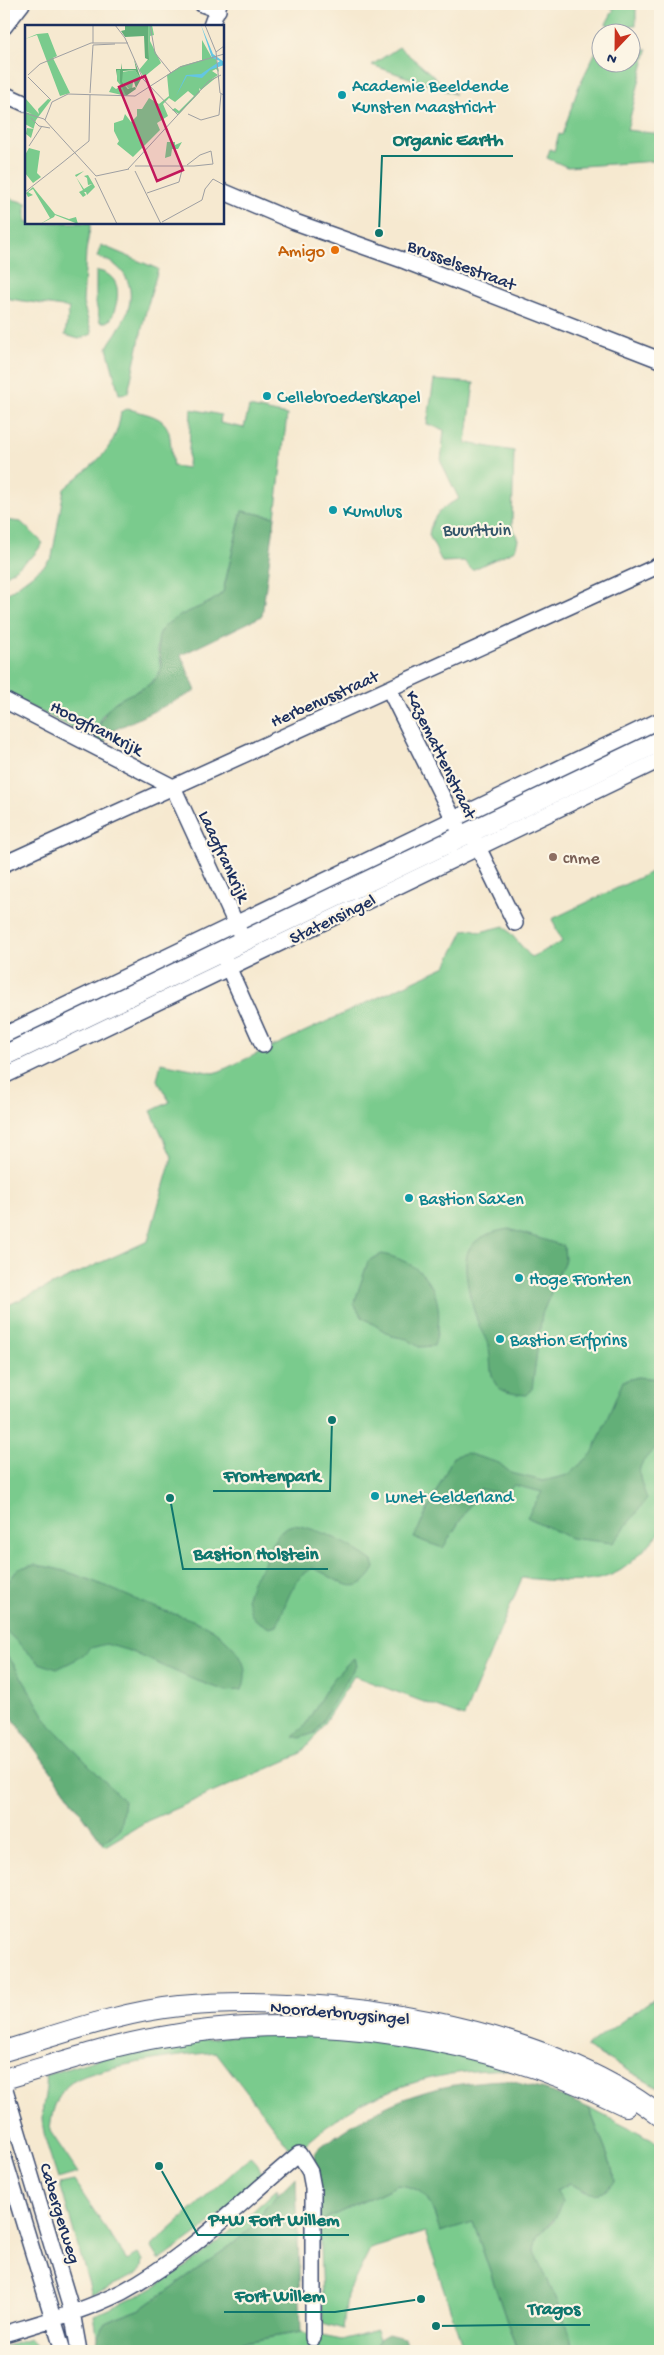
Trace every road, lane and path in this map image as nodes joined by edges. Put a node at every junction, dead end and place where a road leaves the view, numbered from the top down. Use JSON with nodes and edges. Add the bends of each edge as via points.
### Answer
{"nodes":[{"id":1,"x":22,"y":4,"type":"edge"},
{"id":2,"x":202,"y":4,"type":"edge"},
{"id":3,"x":218,"y":7,"type":"edge"},
{"id":4,"x":211,"y":25,"type":"edge"},
{"id":5,"x":4,"y":27,"type":"edge"},
{"id":6,"x":4,"y":94,"type":"edge"},
{"id":7,"x":25,"y":104,"type":"edge"},
{"id":8,"x":224,"y":192,"type":"edge"},
{"id":9,"x":660,"y":360,"type":"edge"},
{"id":10,"x":660,"y":565,"type":"edge"},
{"id":11,"x":389,"y":689,"type":"junction"},
{"id":12,"x":4,"y":700,"type":"edge"},
{"id":13,"x":660,"y":720,"type":"edge"},
{"id":14,"x":660,"y":741,"type":"edge"},
{"id":15,"x":660,"y":760,"type":"edge"},
{"id":16,"x":173,"y":787,"type":"junction"},
{"id":17,"x":466,"y":834,"type":"junction"},
{"id":18,"x":4,"y":864,"type":"edge"},
{"id":19,"x":515,"y":923,"type":"dead end"},
{"id":20,"x":240,"y":932,"type":"junction"},
{"id":21,"x":225,"y":960,"type":"junction"},
{"id":22,"x":4,"y":1036,"type":"edge"},
{"id":23,"x":263,"y":1045,"type":"dead end"},
{"id":24,"x":4,"y":1056,"type":"edge"},
{"id":25,"x":4,"y":1076,"type":"edge"},
{"id":26,"x":4,"y":2050,"type":"edge"},
{"id":27,"x":4,"y":2079,"type":"edge"},
{"id":28,"x":4,"y":2086,"type":"edge"},
{"id":29,"x":660,"y":2118,"type":"edge"},
{"id":30,"x":4,"y":2158,"type":"edge"},
{"id":31,"x":72,"y":2312,"type":"junction"},
{"id":32,"x":53,"y":2318,"type":"junction"},
{"id":33,"x":4,"y":2334,"type":"edge"},
{"id":34,"x":313,"y":2338,"type":"dead end"},
{"id":35,"x":63,"y":2351,"type":"edge"},
{"id":36,"x":78,"y":2351,"type":"edge"}],
"edges":[{"from":1,"to":5,"type":"street"},
{"from":2,"to":3,"type":"street"},
{"from":3,"to":4,"type":"street"},
{"from":6,"to":7,"type":"street"},
{"from":8,"to":9,"type":"street","name":"Brusselsestraat","via":[[294,222],[405,261]]},
{"from":10,"to":11,"type":"street","name":"Herbenusstraat"},
{"from":11,"to":16,"type":"street","name":"Herbenusstraat"},
{"from":11,"to":17,"type":"street","name":"Kazemattenstraat"},
{"from":12,"to":16,"type":"street","name":"Hoogfrankrijk"},
{"from":13,"to":17,"type":"street","name":"Statensingel"},
{"from":14,"to":17,"type":"main road","name":"Statensingel"},
{"from":15,"to":17,"type":"street","name":"Statensingel"},
{"from":16,"to":18,"type":"street","name":"Herbenusstraat"},
{"from":16,"to":20,"type":"street","name":"Laagfrankrijk"},
{"from":17,"to":19,"type":"street","name":"Kazemattenstraat"},
{"from":17,"to":20,"type":"main road","name":"Statensingel"},
{"from":17,"to":21,"type":"street","name":"Statensingel"},
{"from":20,"to":21,"type":"main road","name":"Statensingel"},
{"from":20,"to":22,"type":"street","name":"Statensingel"},
{"from":21,"to":23,"type":"street"},
{"from":21,"to":24,"type":"main road","name":"Statensingel"},
{"from":21,"to":25,"type":"street","name":"Statensingel"},
{"from":26,"to":29,"type":"main road","name":"Noorderbrugsingel","via":[[128,2015],[178,2006],[249,2004],[363,2011],[447,2025],[532,2050],[614,2085],[638,2099]]},
{"from":27,"to":29,"type":"main road","name":"Noorderbrugsingel","via":[[160,2037],[240,2027],[307,2027],[415,2039],[504,2058]]},
{"from":28,"to":31,"type":"street","name":"Cabergerweg"},
{"from":30,"to":32,"type":"street"},
{"from":31,"to":32,"type":"street"},
{"from":31,"to":34,"type":"street","via":[[120,2292],[188,2250],[299,2154],[310,2172],[314,2188]]},
{"from":31,"to":36,"type":"street","name":"Cabergerweg"},
{"from":32,"to":33,"type":"street"},
{"from":32,"to":35,"type":"street"}]}
